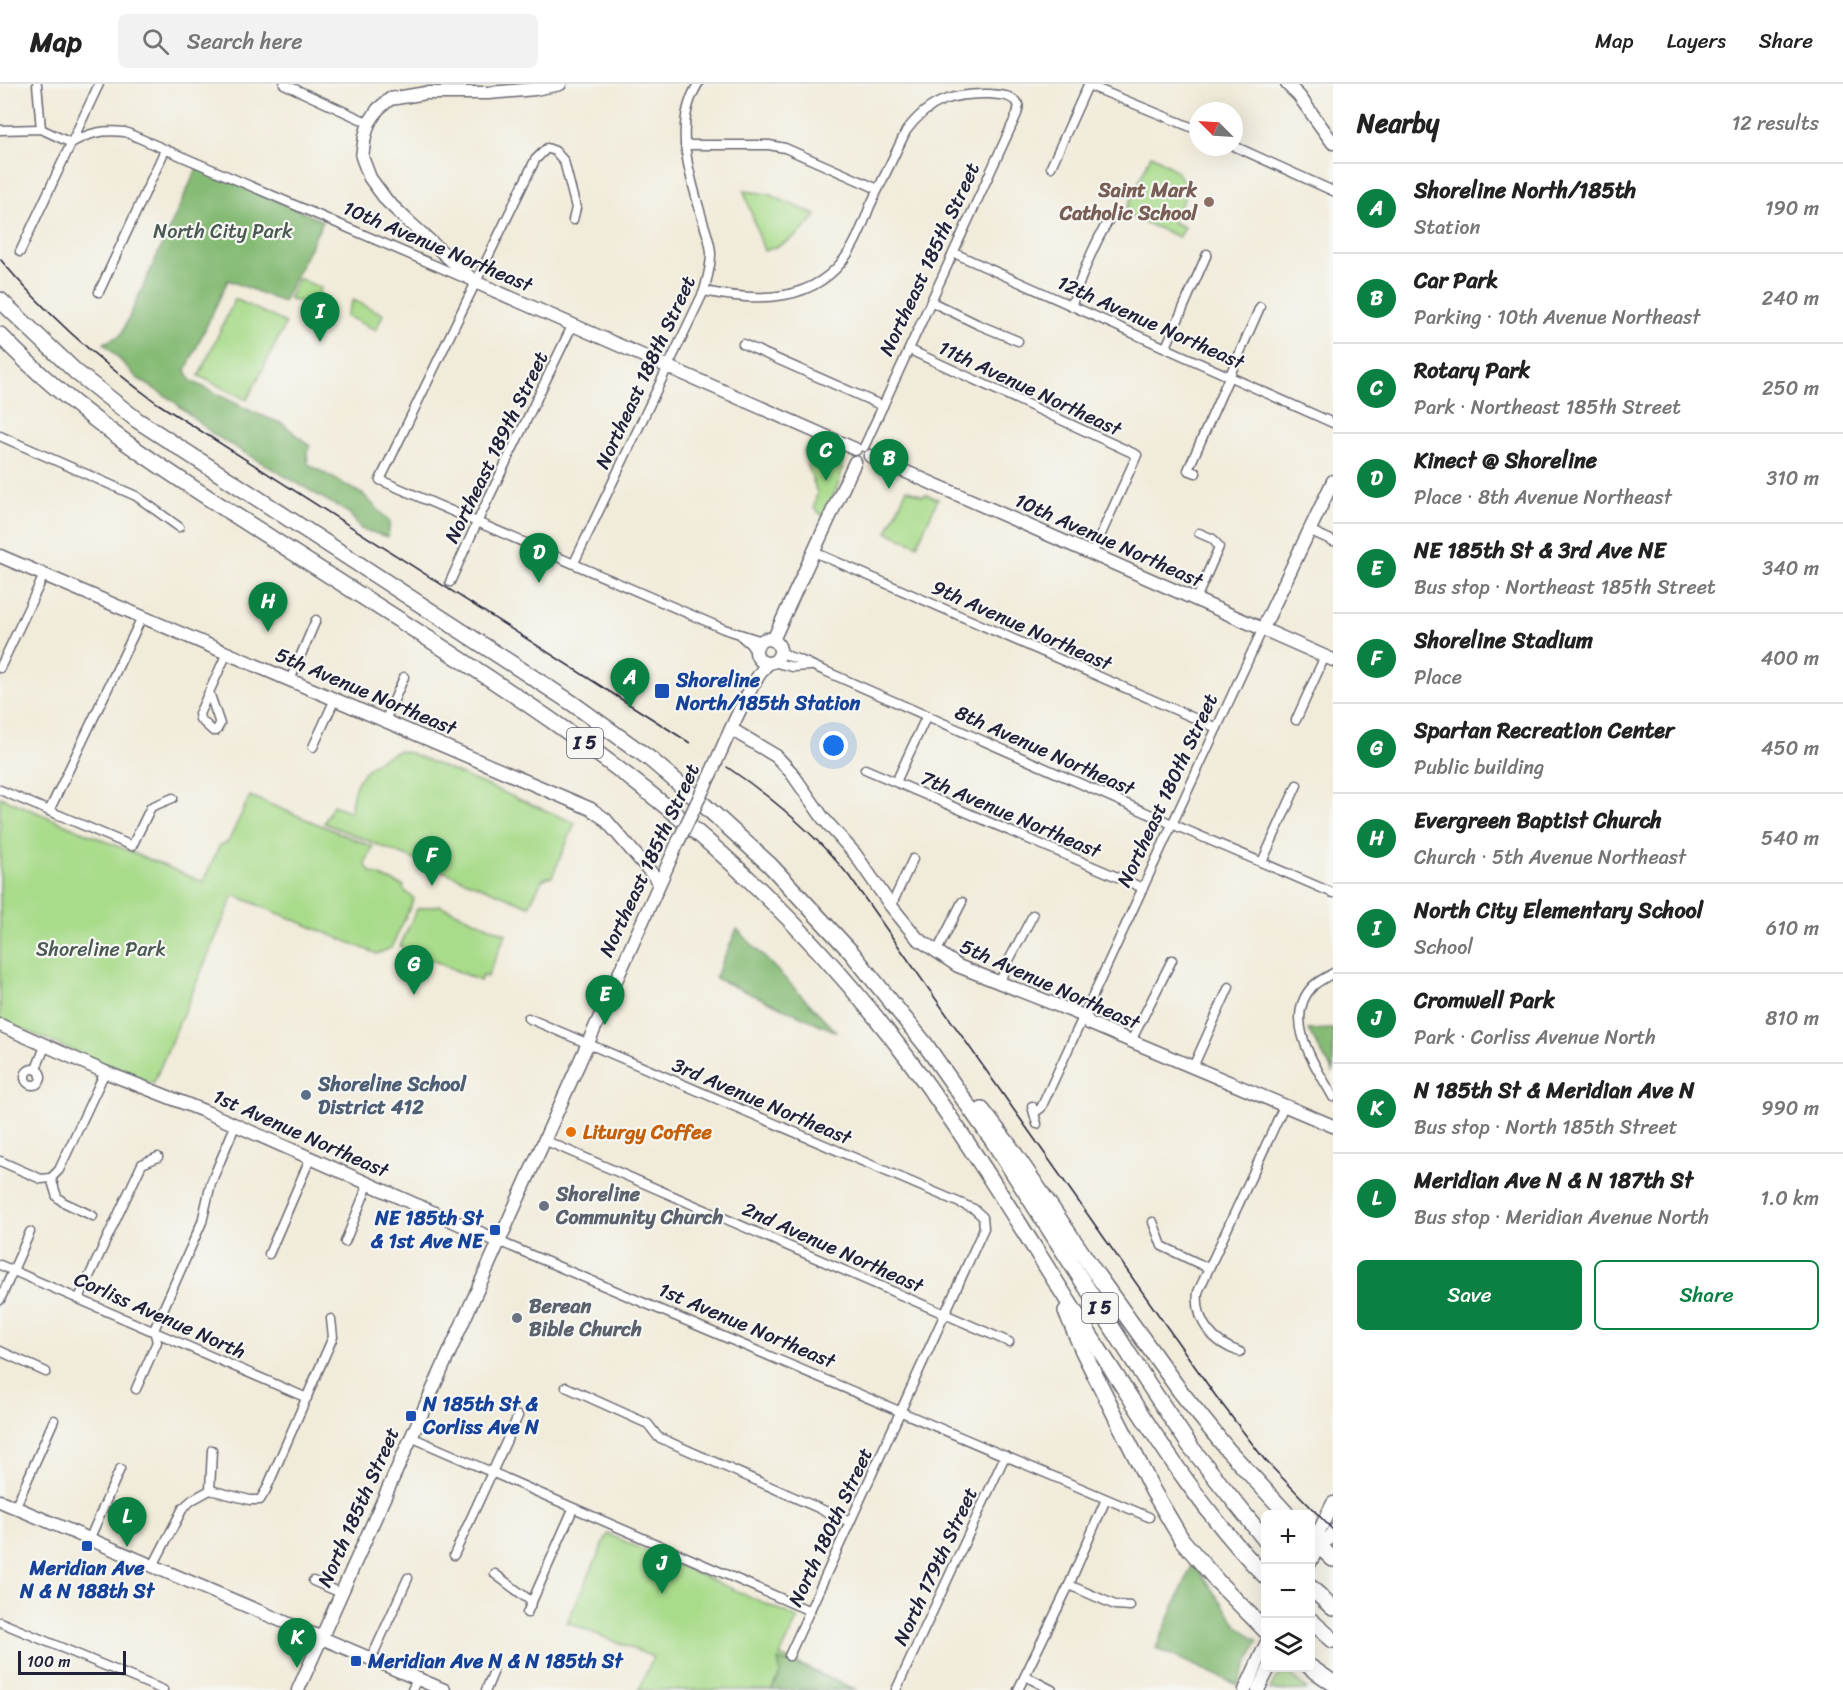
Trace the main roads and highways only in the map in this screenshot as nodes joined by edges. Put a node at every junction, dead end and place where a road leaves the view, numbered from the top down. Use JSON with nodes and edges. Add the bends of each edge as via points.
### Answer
{"nodes":[{"id":1,"x":0,"y":300,"type":"edge"},
{"id":2,"x":0,"y":335,"type":"edge"},
{"id":3,"x":943,"y":1068,"type":"junction"},
{"id":4,"x":1053,"y":1278,"type":"junction"},
{"id":5,"x":1282,"y":1510,"type":"edge"},
{"id":6,"x":1261,"y":1535,"type":"edge"},
{"id":7,"x":1315,"y":1542,"type":"edge"},
{"id":8,"x":1333,"y":1559,"type":"edge"},
{"id":9,"x":1261,"y":1572,"type":"edge"},
{"id":10,"x":1315,"y":1591,"type":"edge"},
{"id":11,"x":1333,"y":1608,"type":"edge"},
{"id":12,"x":1315,"y":1624,"type":"edge"},
{"id":13,"x":1261,"y":1626,"type":"edge"},
{"id":14,"x":1330,"y":1637,"type":"edge"},
{"id":15,"x":1315,"y":1670,"type":"edge"},
{"id":16,"x":1333,"y":1683,"type":"edge"}],
"edges":[{"from":1,"to":3,"type":"highway","number":"I 5","via":[[76,372],[137,420],[556,692],[650,759],[734,831],[811,908],[889,997]]},
{"from":2,"to":4,"type":"highway","number":"I 5","via":[[53,386],[127,445],[560,725],[635,780],[714,847],[805,936],[888,1032],[946,1112]]},
{"from":3,"to":5,"type":"highway","via":[[995,1125],[1180,1391]]},
{"from":3,"to":6,"type":"highway","number":"I 5","via":[[1190,1446]]},
{"from":4,"to":9,"type":"highway","number":"I 5","via":[[1184,1479]]},
{"from":4,"to":13,"type":"highway","via":[[1087,1358],[1153,1491],[1182,1540]]},
{"from":7,"to":8,"type":"highway"},
{"from":10,"to":11,"type":"highway"},
{"from":12,"to":14,"type":"highway"},
{"from":15,"to":16,"type":"highway"}]}
